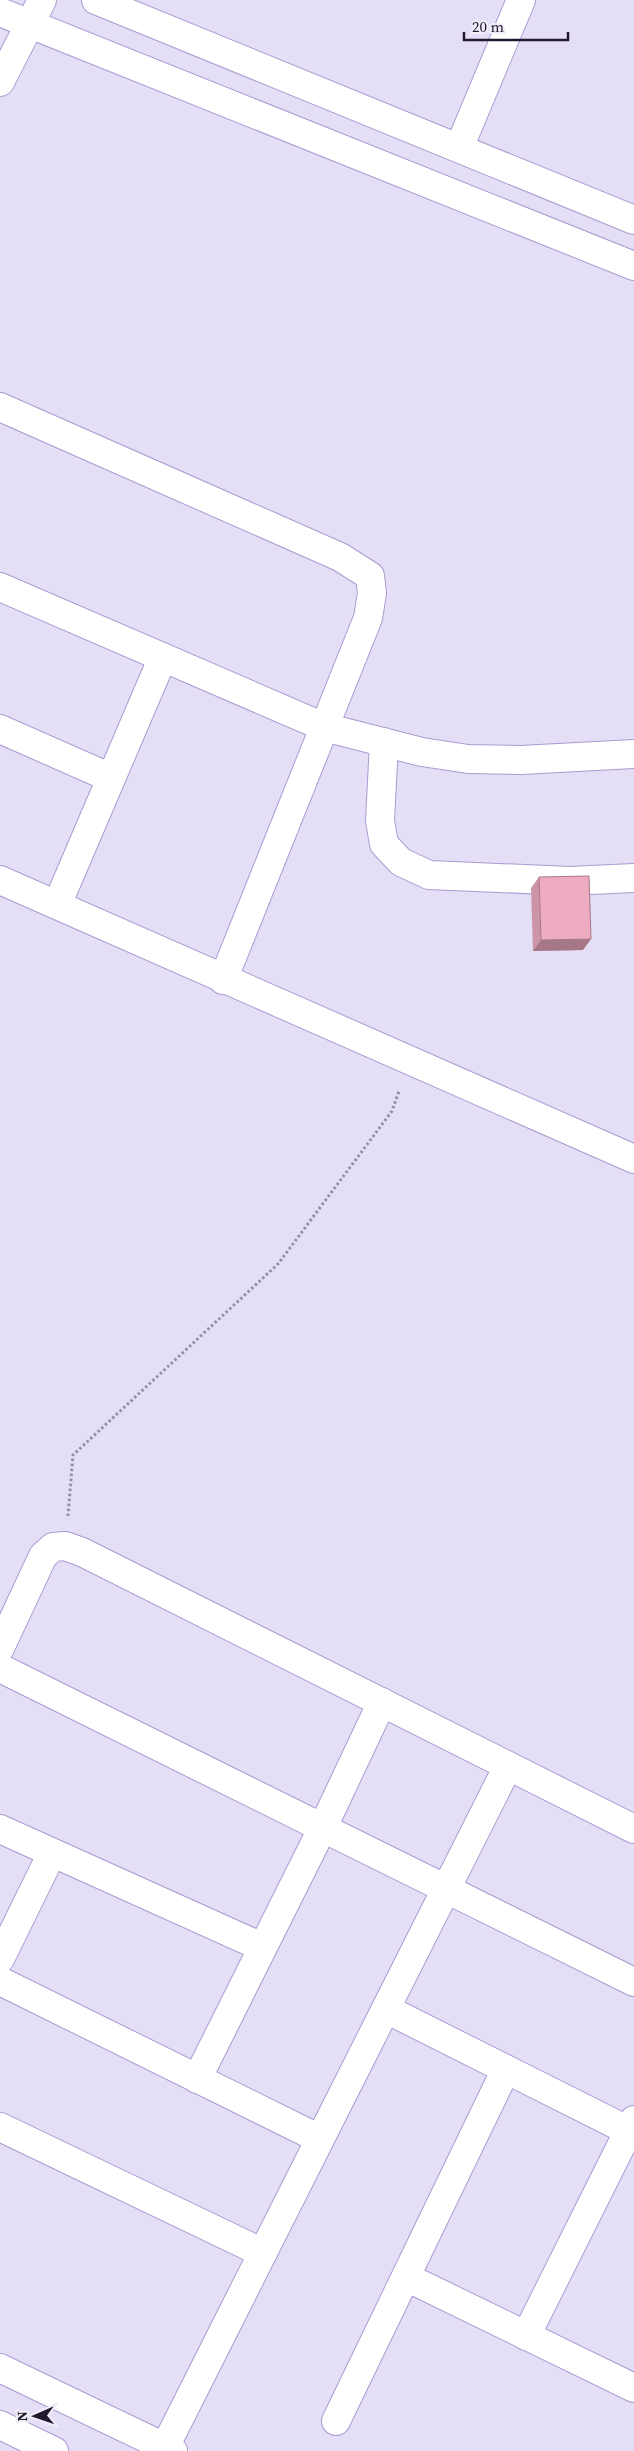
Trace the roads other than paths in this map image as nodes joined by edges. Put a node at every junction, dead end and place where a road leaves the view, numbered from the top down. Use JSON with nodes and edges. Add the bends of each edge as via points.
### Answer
{"nodes":[{"id":1,"x":42,"y":0,"type":"edge"},
{"id":2,"x":96,"y":0,"type":"edge"},
{"id":3,"x":521,"y":0,"type":"edge"},
{"id":4,"x":0,"y":12,"type":"edge"},
{"id":5,"x":32,"y":24,"type":"junction"},
{"id":6,"x":0,"y":82,"type":"edge"},
{"id":7,"x":459,"y":148,"type":"junction"},
{"id":8,"x":634,"y":220,"type":"edge"},
{"id":9,"x":634,"y":266,"type":"edge"},
{"id":10,"x":0,"y":406,"type":"edge"},
{"id":11,"x":0,"y":587,"type":"edge"},
{"id":12,"x":163,"y":657,"type":"junction"},
{"id":13,"x":324,"y":727,"type":"junction"},
{"id":14,"x":0,"y":729,"type":"edge"},
{"id":15,"x":384,"y":742,"type":"junction"},
{"id":16,"x":634,"y":754,"type":"edge"},
{"id":17,"x":111,"y":778,"type":"junction"},
{"id":18,"x":634,"y":878,"type":"edge"},
{"id":19,"x":0,"y":880,"type":"edge"},
{"id":20,"x":57,"y":905,"type":"junction"},
{"id":21,"x":223,"y":980,"type":"junction"},
{"id":22,"x":634,"y":1159,"type":"edge"},
{"id":23,"x":0,"y":1648,"type":"edge"},
{"id":24,"x":0,"y":1668,"type":"edge"},
{"id":25,"x":382,"y":1702,"type":"junction"},
{"id":26,"x":508,"y":1766,"type":"junction"},
{"id":27,"x":323,"y":1827,"type":"junction"},
{"id":28,"x":0,"y":1829,"type":"edge"},
{"id":29,"x":634,"y":1829,"type":"edge"},
{"id":30,"x":52,"y":1853,"type":"junction"},
{"id":31,"x":446,"y":1888,"type":"junction"},
{"id":32,"x":262,"y":1948,"type":"junction"},
{"id":33,"x":0,"y":1960,"type":"edge"},
{"id":34,"x":0,"y":1981,"type":"edge"},
{"id":35,"x":634,"y":1982,"type":"edge"},
{"id":36,"x":386,"y":2009,"type":"junction"},
{"id":37,"x":506,"y":2069,"type":"junction"},
{"id":38,"x":197,"y":2078,"type":"junction"},
{"id":39,"x":631,"y":2125,"type":"edge"},
{"id":40,"x":0,"y":2127,"type":"edge"},
{"id":41,"x":320,"y":2139,"type":"junction"},
{"id":42,"x":263,"y":2253,"type":"junction"},
{"id":43,"x":406,"y":2277,"type":"junction"},
{"id":44,"x":526,"y":2336,"type":"junction"},
{"id":45,"x":0,"y":2368,"type":"edge"},
{"id":46,"x":634,"y":2388,"type":"edge"},
{"id":47,"x":336,"y":2421,"type":"dead end"},
{"id":48,"x":0,"y":2425,"type":"edge"},
{"id":49,"x":169,"y":2449,"type":"edge"},
{"id":50,"x":54,"y":2451,"type":"edge"}],
"edges":[{"from":1,"to":5,"type":"street"},
{"from":2,"to":7,"type":"street"},
{"from":3,"to":7,"type":"street"},
{"from":4,"to":5,"type":"street"},
{"from":5,"to":6,"type":"street"},
{"from":5,"to":9,"type":"street"},
{"from":7,"to":8,"type":"street"},
{"from":10,"to":13,"type":"street","via":[[340,557],[370,576],[372,593],[368,618]]},
{"from":11,"to":12,"type":"street"},
{"from":12,"to":13,"type":"street"},
{"from":12,"to":17,"type":"street"},
{"from":13,"to":15,"type":"street"},
{"from":13,"to":21,"type":"street"},
{"from":14,"to":17,"type":"street"},
{"from":15,"to":16,"type":"street","via":[[468,759],[521,760]]},
{"from":15,"to":18,"type":"street","via":[[380,821],[384,844],[401,862],[429,875],[570,881]]},
{"from":17,"to":20,"type":"street"},
{"from":19,"to":20,"type":"street"},
{"from":20,"to":21,"type":"street"},
{"from":21,"to":22,"type":"street"},
{"from":23,"to":25,"type":"street","via":[[43,1556],[52,1547],[65,1546]]},
{"from":24,"to":27,"type":"street"},
{"from":25,"to":26,"type":"street"},
{"from":25,"to":27,"type":"street"},
{"from":26,"to":29,"type":"street"},
{"from":26,"to":31,"type":"street"},
{"from":27,"to":31,"type":"street"},
{"from":27,"to":32,"type":"street"},
{"from":28,"to":30,"type":"street"},
{"from":30,"to":32,"type":"street"},
{"from":30,"to":33,"type":"street"},
{"from":31,"to":35,"type":"street"},
{"from":31,"to":36,"type":"street"},
{"from":32,"to":38,"type":"street"},
{"from":34,"to":38,"type":"street"},
{"from":36,"to":37,"type":"street"},
{"from":36,"to":41,"type":"street"},
{"from":37,"to":39,"type":"street"},
{"from":37,"to":43,"type":"street"},
{"from":38,"to":41,"type":"street"},
{"from":39,"to":44,"type":"street"},
{"from":40,"to":42,"type":"street"},
{"from":41,"to":42,"type":"street"},
{"from":42,"to":49,"type":"street"},
{"from":43,"to":44,"type":"street"},
{"from":43,"to":47,"type":"street"},
{"from":44,"to":46,"type":"street"},
{"from":45,"to":49,"type":"street"},
{"from":48,"to":50,"type":"street"}]}
